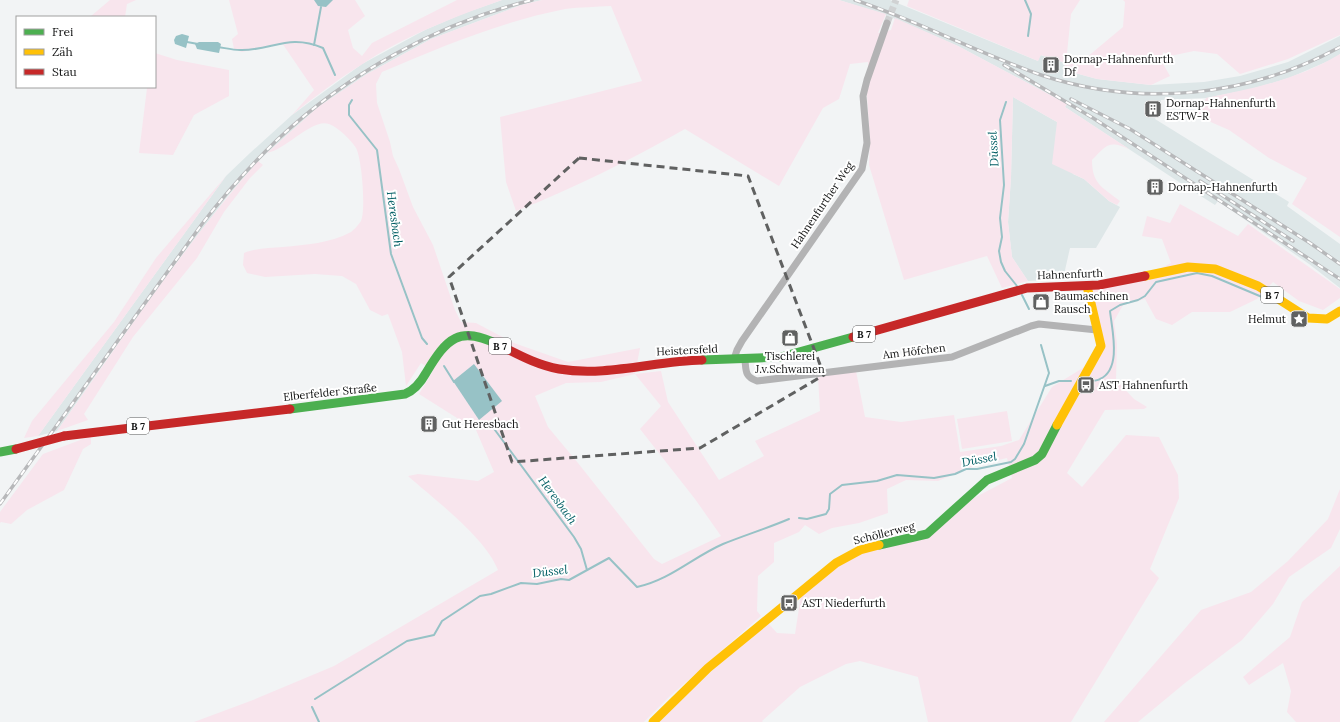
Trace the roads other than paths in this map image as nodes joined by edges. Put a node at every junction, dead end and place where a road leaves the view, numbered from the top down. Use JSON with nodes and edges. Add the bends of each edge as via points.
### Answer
{"nodes":[{"id":1,"x":887,"y":23,"type":"tunnel mouth"},
{"id":2,"x":1087,"y":286,"type":"junction"},
{"id":3,"x":1340,"y":311,"type":"edge"},
{"id":4,"x":1097,"y":330,"type":"junction"},
{"id":5,"x":734,"y":359,"type":"junction"},
{"id":6,"x":744,"y":360,"type":"junction"},
{"id":7,"x":632,"y":366,"type":"joint"},
{"id":8,"x":0,"y":452,"type":"edge"},
{"id":9,"x":653,"y":722,"type":"edge"}],
"edges":[{"from":1,"to":5,"type":"street","name":"Hahnenfurther Weg","via":[[863,96],[867,143],[862,169],[742,341]]},
{"from":2,"to":3,"type":"main road","name":"Hahnenfurth","number":"B 7","via":[[1128,281],[1202,266],[1254,284],[1311,319],[1324,320]]},
{"from":2,"to":4,"type":"main road","name":"Schöllerweg"},
{"from":2,"to":6,"type":"main road","name":"Hahnenfurth","number":"B 7","via":[[1044,285],[1027,288],[781,356]]},
{"from":4,"to":6,"type":"street","name":"Am Höfchen","via":[[1039,324],[952,357],[757,381],[750,379],[746,374]]},
{"from":4,"to":9,"type":"main road","name":"Schöllerweg","via":[[1101,346],[1075,389],[1042,454],[1035,460],[987,480],[927,534],[860,550],[836,563],[708,668]]},
{"from":5,"to":6,"type":"main road","name":"Heistersfeld","number":"B 7"},
{"from":5,"to":7,"type":"main road","name":"Heistersfeld","number":"B 7"},
{"from":7,"to":8,"type":"main road","name":"Elberfelder Straße","number":"B 7","bridge":true,"via":[[588,371],[549,367],[477,335],[467,335],[453,340],[438,352],[417,386],[408,393],[394,397],[112,429],[64,436]]}]}
